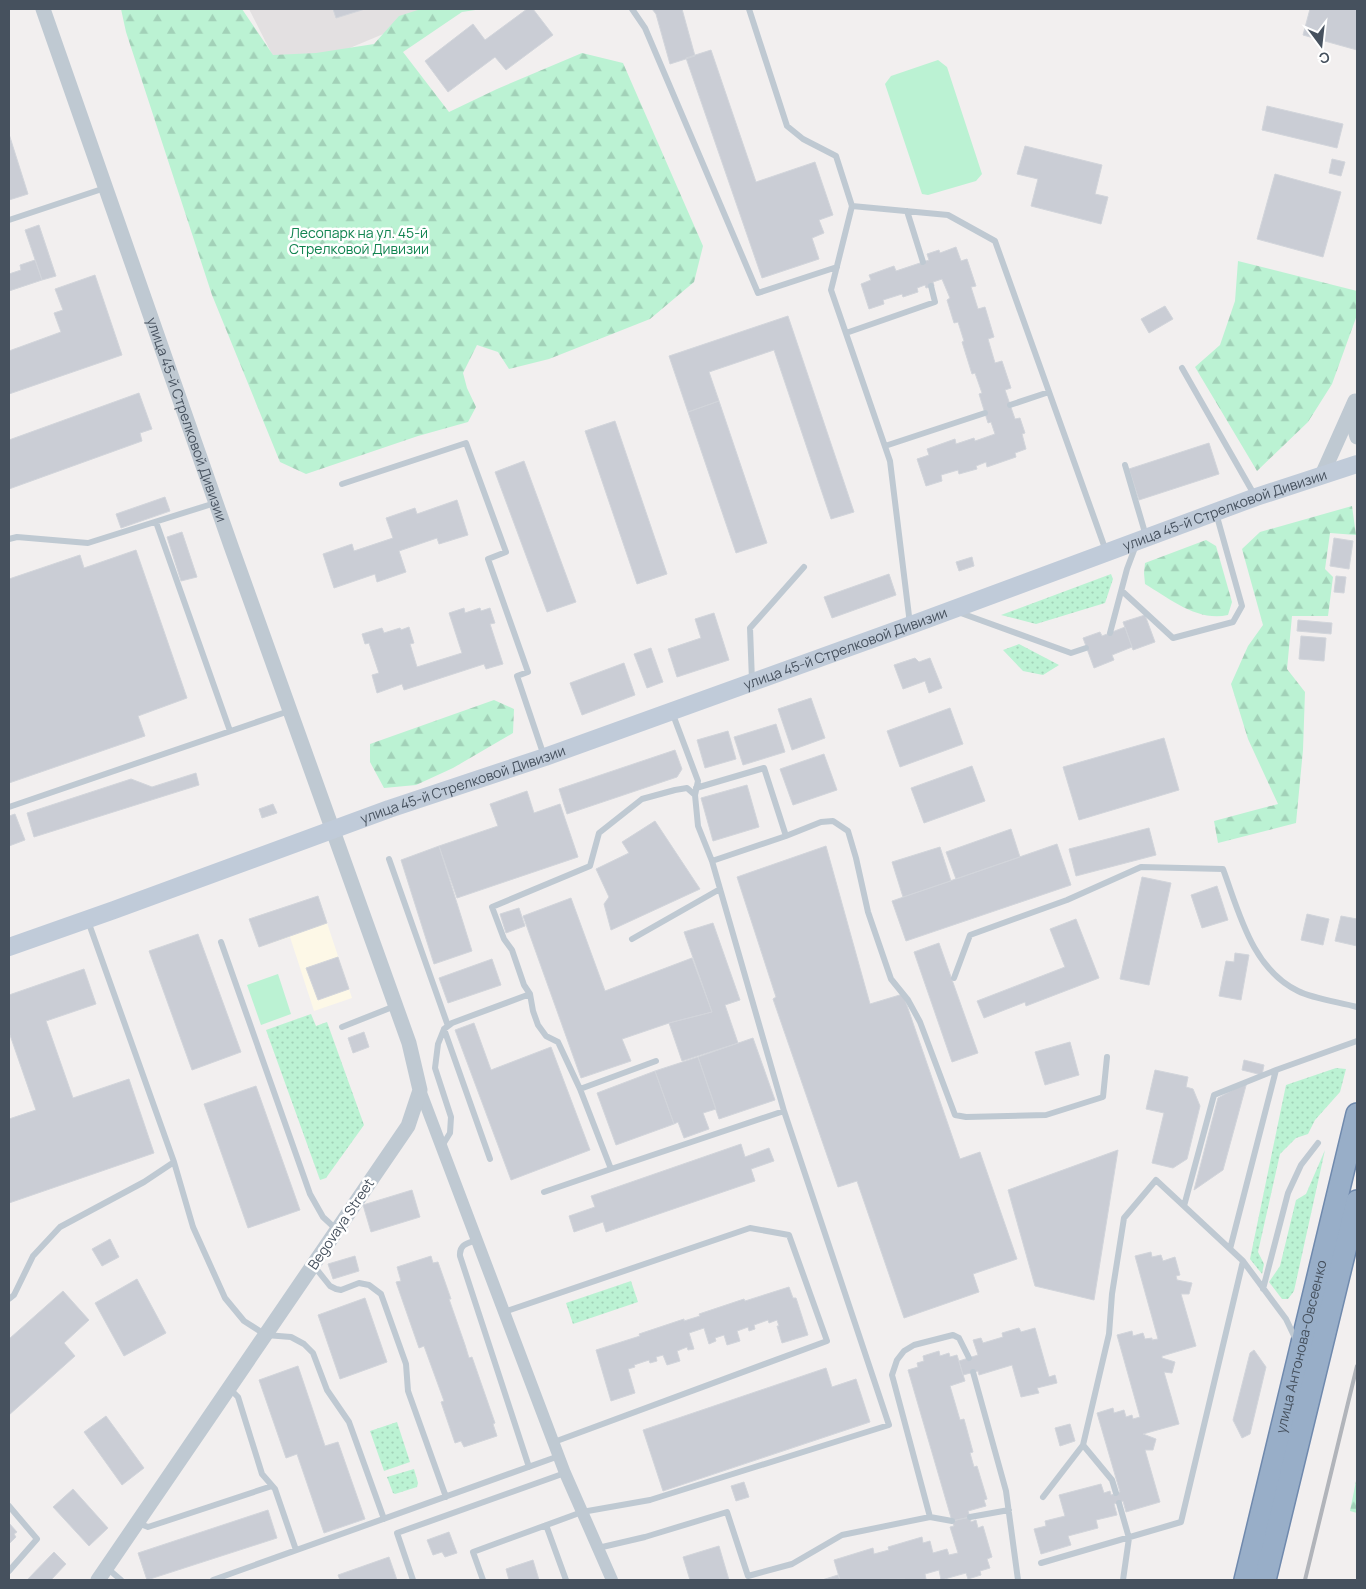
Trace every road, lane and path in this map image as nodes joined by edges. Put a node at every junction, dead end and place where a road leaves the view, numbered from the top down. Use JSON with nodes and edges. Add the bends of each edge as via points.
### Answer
{"nodes":[{"id":1,"x":44,"y":9,"type":"edge"},
{"id":2,"x":632,"y":9,"type":"edge"},
{"id":3,"x":749,"y":9,"type":"edge"},
{"id":4,"x":106,"y":188,"type":"junction"},
{"id":5,"x":852,"y":206,"type":"junction"},
{"id":6,"x":907,"y":211,"type":"junction"},
{"id":7,"x":9,"y":220,"type":"edge"},
{"id":8,"x":923,"y":262,"type":"dead end"},
{"id":9,"x":837,"y":266,"type":"junction"},
{"id":10,"x":931,"y":286,"type":"dead end"},
{"id":11,"x":846,"y":333,"type":"junction"},
{"id":12,"x":1182,"y":368,"type":"dead end"},
{"id":13,"x":1049,"y":392,"type":"junction"},
{"id":14,"x":1356,"y":396,"type":"edge"},
{"id":15,"x":1010,"y":404,"type":"dead end"},
{"id":16,"x":985,"y":413,"type":"dead end"},
{"id":17,"x":1357,"y":437,"type":"edge"},
{"id":18,"x":885,"y":446,"type":"junction"},
{"id":19,"x":1357,"y":464,"type":"edge"},
{"id":20,"x":1125,"y":465,"type":"dead end"},
{"id":21,"x":1322,"y":475,"type":"junction"},
{"id":22,"x":342,"y":484,"type":"dead end"},
{"id":23,"x":1256,"y":497,"type":"junction"},
{"id":24,"x":216,"y":503,"type":"junction"},
{"id":25,"x":1215,"y":512,"type":"junction"},
{"id":26,"x":156,"y":522,"type":"junction"},
{"id":27,"x":9,"y":539,"type":"edge"},
{"id":28,"x":1142,"y":539,"type":"junction"},
{"id":29,"x":1106,"y":552,"type":"junction"},
{"id":30,"x":804,"y":567,"type":"dead end"},
{"id":31,"x":1122,"y":591,"type":"junction"},
{"id":32,"x":952,"y":610,"type":"junction"},
{"id":33,"x":910,"y":625,"type":"junction"},
{"id":34,"x":1110,"y":633,"type":"dead end"},
{"id":35,"x":1086,"y":648,"type":"dead end"},
{"id":36,"x":752,"y":682,"type":"junction"},
{"id":37,"x":290,"y":711,"type":"junction"},
{"id":38,"x":672,"y":711,"type":"junction"},
{"id":39,"x":230,"y":731,"type":"junction"},
{"id":40,"x":545,"y":757,"type":"junction"},
{"id":41,"x":696,"y":792,"type":"junction"},
{"id":42,"x":9,"y":807,"type":"edge"},
{"id":43,"x":332,"y":830,"type":"junction"},
{"id":44,"x":786,"y":836,"type":"junction"},
{"id":45,"x":389,"y":859,"type":"dead end"},
{"id":46,"x":712,"y":861,"type":"junction"},
{"id":47,"x":720,"y":889,"type":"junction"},
{"id":48,"x":88,"y":919,"type":"junction"},
{"id":49,"x":632,"y":939,"type":"dead end"},
{"id":50,"x":221,"y":942,"type":"dead end"},
{"id":51,"x":9,"y":947,"type":"edge"},
{"id":52,"x":954,"y":978,"type":"dead end"},
{"id":53,"x":530,"y":994,"type":"junction"},
{"id":54,"x":396,"y":1005,"type":"junction"},
{"id":55,"x":1357,"y":1007,"type":"edge"},
{"id":56,"x":342,"y":1026,"type":"dead end"},
{"id":57,"x":446,"y":1028,"type":"junction"},
{"id":58,"x":1357,"y":1041,"type":"edge"},
{"id":59,"x":1107,"y":1057,"type":"dead end"},
{"id":60,"x":656,"y":1060,"type":"dead end"},
{"id":61,"x":1276,"y":1070,"type":"junction"},
{"id":62,"x":580,"y":1089,"type":"junction"},
{"id":63,"x":420,"y":1090,"type":"junction"},
{"id":64,"x":784,"y":1111,"type":"junction"},
{"id":65,"x":1357,"y":1114,"type":"edge"},
{"id":66,"x":1318,"y":1143,"type":"dead end"},
{"id":67,"x":442,"y":1146,"type":"junction"},
{"id":68,"x":490,"y":1159,"type":"dead end"},
{"id":69,"x":174,"y":1162,"type":"junction"},
{"id":70,"x":611,"y":1169,"type":"junction"},
{"id":71,"x":544,"y":1192,"type":"dead end"},
{"id":72,"x":1357,"y":1201,"type":"edge"},
{"id":73,"x":1184,"y":1206,"type":"junction"},
{"id":74,"x":337,"y":1230,"type":"junction"},
{"id":75,"x":477,"y":1240,"type":"junction"},
{"id":76,"x":1230,"y":1249,"type":"junction"},
{"id":77,"x":1243,"y":1261,"type":"junction"},
{"id":78,"x":313,"y":1265,"type":"junction"},
{"id":79,"x":1263,"y":1289,"type":"junction"},
{"id":80,"x":9,"y":1299,"type":"edge"},
{"id":81,"x":504,"y":1312,"type":"junction"},
{"id":82,"x":266,"y":1335,"type":"junction"},
{"id":83,"x":1300,"y":1349,"type":"junction"},
{"id":84,"x":969,"y":1358,"type":"dead end"},
{"id":85,"x":973,"y":1372,"type":"dead end"},
{"id":86,"x":230,"y":1388,"type":"junction"},
{"id":87,"x":554,"y":1442,"type":"junction"},
{"id":88,"x":1083,"y":1445,"type":"junction"},
{"id":89,"x":559,"y":1456,"type":"junction"},
{"id":90,"x":529,"y":1467,"type":"junction"},
{"id":91,"x":566,"y":1473,"type":"junction"},
{"id":92,"x":272,"y":1486,"type":"junction"},
{"id":93,"x":1116,"y":1493,"type":"dead end"},
{"id":94,"x":446,"y":1497,"type":"junction"},
{"id":95,"x":1043,"y":1497,"type":"dead end"},
{"id":96,"x":1119,"y":1502,"type":"dead end"},
{"id":97,"x":9,"y":1506,"type":"edge"},
{"id":98,"x":1009,"y":1510,"type":"junction"},
{"id":99,"x":582,"y":1512,"type":"junction"},
{"id":100,"x":930,"y":1517,"type":"junction"},
{"id":101,"x":970,"y":1517,"type":"dead end"},
{"id":102,"x":384,"y":1519,"type":"junction"},
{"id":103,"x":952,"y":1521,"type":"dead end"},
{"id":104,"x":138,"y":1523,"type":"junction"},
{"id":105,"x":546,"y":1525,"type":"junction"},
{"id":106,"x":1129,"y":1538,"type":"junction"},
{"id":107,"x":598,"y":1548,"type":"junction"},
{"id":108,"x":296,"y":1550,"type":"junction"},
{"id":109,"x":1041,"y":1563,"type":"dead end"},
{"id":110,"x":107,"y":1567,"type":"junction"},
{"id":111,"x":9,"y":1571,"type":"edge"},
{"id":112,"x":98,"y":1580,"type":"edge"},
{"id":113,"x":121,"y":1580,"type":"edge"},
{"id":114,"x":213,"y":1580,"type":"edge"},
{"id":115,"x":413,"y":1580,"type":"edge"},
{"id":116,"x":483,"y":1580,"type":"edge"},
{"id":117,"x":566,"y":1580,"type":"edge"},
{"id":118,"x":612,"y":1580,"type":"edge"},
{"id":119,"x":1018,"y":1580,"type":"edge"},
{"id":120,"x":1123,"y":1580,"type":"edge"},
{"id":121,"x":1245,"y":1580,"type":"edge"},
{"id":122,"x":1265,"y":1580,"type":"edge"}],
"edges":[{"from":1,"to":4,"type":"street","name":"улица 45-й Стрелковой Дивизии"},
{"from":2,"to":9,"type":"lane","via":[[645,28],[758,293]]},
{"from":3,"to":5,"type":"lane","via":[[786,126],[836,156]]},
{"from":4,"to":7,"type":"lane"},
{"from":4,"to":24,"type":"street","name":"улица 45-й Стрелковой Дивизии"},
{"from":5,"to":6,"type":"lane"},
{"from":5,"to":9,"type":"lane"},
{"from":6,"to":8,"type":"lane"},
{"from":6,"to":13,"type":"lane","via":[[948,215],[995,241]]},
{"from":9,"to":11,"type":"lane","via":[[831,290]]},
{"from":10,"to":11,"type":"lane","via":[[935,302]]},
{"from":11,"to":18,"type":"lane"},
{"from":12,"to":23,"type":"lane"},
{"from":13,"to":15,"type":"lane"},
{"from":13,"to":29,"type":"lane"},
{"from":14,"to":17,"type":"street","via":[[1352,424]]},
{"from":14,"to":21,"type":"street"},
{"from":16,"to":18,"type":"lane"},
{"from":18,"to":33,"type":"lane","via":[[890,461]]},
{"from":19,"to":21,"type":"main road","name":"улица 45-й Стрелковой Дивизии"},
{"from":20,"to":28,"type":"lane"},
{"from":21,"to":23,"type":"main road","name":"улица 45-й Стрелковой Дивизии"},
{"from":22,"to":40,"type":"lane","via":[[466,443],[506,552],[488,558],[528,672],[517,676]]},
{"from":23,"to":25,"type":"main road","name":"улица 45-й Стрелковой Дивизии"},
{"from":24,"to":26,"type":"lane"},
{"from":24,"to":37,"type":"street","name":"улица 45-й Стрелковой Дивизии"},
{"from":25,"to":28,"type":"main road","name":"улица 45-й Стрелковой Дивизии"},
{"from":25,"to":31,"type":"lane","via":[[1242,606],[1234,622],[1173,638]]},
{"from":26,"to":27,"type":"lane","via":[[88,543]]},
{"from":26,"to":39,"type":"lane"},
{"from":28,"to":29,"type":"main road","name":"улица 45-й Стрелковой Дивизии"},
{"from":28,"to":31,"type":"lane","via":[[1127,569]]},
{"from":29,"to":32,"type":"main road","name":"улица 45-й Стрелковой Дивизии"},
{"from":30,"to":36,"type":"lane","via":[[750,628]]},
{"from":31,"to":34,"type":"lane"},
{"from":32,"to":33,"type":"main road","name":"улица 45-й Стрелковой Дивизии"},
{"from":32,"to":35,"type":"lane","via":[[1071,653]]},
{"from":33,"to":36,"type":"main road","name":"улица 45-й Стрелковой Дивизии"},
{"from":36,"to":38,"type":"main road","name":"улица 45-й Стрелковой Дивизии"},
{"from":37,"to":39,"type":"lane"},
{"from":37,"to":43,"type":"street","name":"улица 45-й Стрелковой Дивизии"},
{"from":38,"to":40,"type":"main road","name":"улица 45-й Стрелковой Дивизии"},
{"from":38,"to":41,"type":"lane","via":[[698,781]]},
{"from":39,"to":42,"type":"lane"},
{"from":40,"to":43,"type":"main road","name":"улица 45-й Стрелковой Дивизии"},
{"from":41,"to":44,"type":"lane","via":[[764,768]]},
{"from":41,"to":46,"type":"lane","via":[[698,826]]},
{"from":41,"to":53,"type":"lane","via":[[687,788],[642,799],[599,833],[590,866],[492,907]]},
{"from":43,"to":48,"type":"main road","name":"улица 45-й Стрелковой Дивизии"},
{"from":43,"to":54,"type":"street"},
{"from":44,"to":46,"type":"lane"},
{"from":44,"to":59,"type":"lane","via":[[821,822],[833,821],[848,831],[868,912],[891,979],[920,1022],[955,1115],[1046,1115],[1103,1097]]},
{"from":45,"to":57,"type":"lane"},
{"from":46,"to":47,"type":"lane"},
{"from":47,"to":49,"type":"lane"},
{"from":47,"to":64,"type":"lane"},
{"from":48,"to":51,"type":"main road","name":"улица 45-й Стрелковой Дивизии"},
{"from":48,"to":69,"type":"lane"},
{"from":50,"to":74,"type":"lane","via":[[310,1194],[323,1218]]},
{"from":52,"to":55,"type":"lane","via":[[970,934],[1067,900],[1141,867],[1223,869],[1248,934],[1264,963],[1282,982],[1300,992]]},
{"from":53,"to":57,"type":"lane"},
{"from":53,"to":62,"type":"lane","via":[[538,1025],[546,1036],[558,1042]]},
{"from":54,"to":56,"type":"lane"},
{"from":54,"to":63,"type":"street","via":[[412,1051]]},
{"from":57,"to":67,"type":"lane","via":[[438,1044],[435,1068],[451,1117],[450,1134]]},
{"from":57,"to":68,"type":"lane"},
{"from":58,"to":61,"type":"lane"},
{"from":60,"to":62,"type":"lane"},
{"from":61,"to":73,"type":"lane","via":[[1214,1095]]},
{"from":61,"to":76,"type":"lane"},
{"from":62,"to":70,"type":"lane"},
{"from":63,"to":67,"type":"street"},
{"from":63,"to":74,"type":"street","name":"Begovaya Street","via":[[408,1126]]},
{"from":64,"to":70,"type":"lane"},
{"from":64,"to":99,"type":"lane","via":[[889,1425],[650,1500]]},
{"from":65,"to":83,"type":"highway","name":"улица Антонова-Овсеенко"},
{"from":66,"to":79,"type":"lane","via":[[1301,1165],[1288,1193]]},
{"from":67,"to":75,"type":"street"},
{"from":69,"to":80,"type":"lane","via":[[144,1182],[60,1227],[33,1256]]},
{"from":69,"to":82,"type":"lane","via":[[193,1227],[225,1298],[244,1321]]},
{"from":70,"to":71,"type":"lane"},
{"from":72,"to":122,"type":"highway","name":"улица Антонова-Овсеенко"},
{"from":73,"to":76,"type":"lane"},
{"from":73,"to":88,"type":"lane","via":[[1156,1180],[1124,1218],[1109,1334]]},
{"from":74,"to":78,"type":"street","name":"Begovaya Street"},
{"from":75,"to":81,"type":"street"},
{"from":75,"to":90,"type":"lane","via":[[464,1245],[460,1256]]},
{"from":76,"to":77,"type":"lane"},
{"from":77,"to":79,"type":"lane"},
{"from":77,"to":106,"type":"lane","via":[[1181,1522]]},
{"from":78,"to":82,"type":"street","name":"Begovaya Street"},
{"from":78,"to":94,"type":"lane","via":[[336,1289],[359,1283],[369,1285],[381,1294],[406,1364],[408,1391]]},
{"from":79,"to":83,"type":"lane","via":[[1286,1319]]},
{"from":81,"to":87,"type":"street"},
{"from":81,"to":87,"type":"lane","via":[[750,1228],[789,1235],[827,1341]]},
{"from":82,"to":86,"type":"street","name":"Begovaya Street"},
{"from":82,"to":102,"type":"lane","via":[[298,1340],[313,1353],[327,1390],[349,1422]]},
{"from":83,"to":121,"type":"highway","name":"улица Антонова-Овсеенко"},
{"from":84,"to":100,"type":"lane","via":[[959,1338],[953,1335],[904,1351],[896,1360],[892,1375]]},
{"from":85,"to":98,"type":"lane"},
{"from":86,"to":92,"type":"lane","via":[[238,1397],[262,1474]]},
{"from":86,"to":104,"type":"street","name":"Begovaya Street"},
{"from":87,"to":89,"type":"street"},
{"from":88,"to":93,"type":"lane","via":[[1112,1480]]},
{"from":88,"to":95,"type":"lane"},
{"from":89,"to":90,"type":"lane"},
{"from":89,"to":91,"type":"street"},
{"from":90,"to":94,"type":"lane"},
{"from":91,"to":99,"type":"street"},
{"from":91,"to":115,"type":"lane","via":[[397,1532]]},
{"from":92,"to":104,"type":"lane","via":[[148,1527]]},
{"from":92,"to":108,"type":"lane"},
{"from":94,"to":102,"type":"lane"},
{"from":96,"to":106,"type":"lane"},
{"from":97,"to":111,"type":"lane","via":[[37,1539]]},
{"from":98,"to":101,"type":"lane"},
{"from":98,"to":119,"type":"lane"},
{"from":99,"to":105,"type":"lane"},
{"from":99,"to":107,"type":"street"},
{"from":100,"to":103,"type":"lane"},
{"from":100,"to":107,"type":"lane","via":[[842,1534],[792,1564],[748,1576],[728,1512]]},
{"from":102,"to":108,"type":"lane"},
{"from":104,"to":110,"type":"street","name":"Begovaya Street"},
{"from":105,"to":116,"type":"lane","via":[[473,1552]]},
{"from":105,"to":117,"type":"lane"},
{"from":106,"to":109,"type":"lane"},
{"from":106,"to":120,"type":"lane"},
{"from":107,"to":118,"type":"street"},
{"from":108,"to":114,"type":"lane"},
{"from":110,"to":112,"type":"street","name":"Begovaya Street"},
{"from":110,"to":113,"type":"lane"}]}
